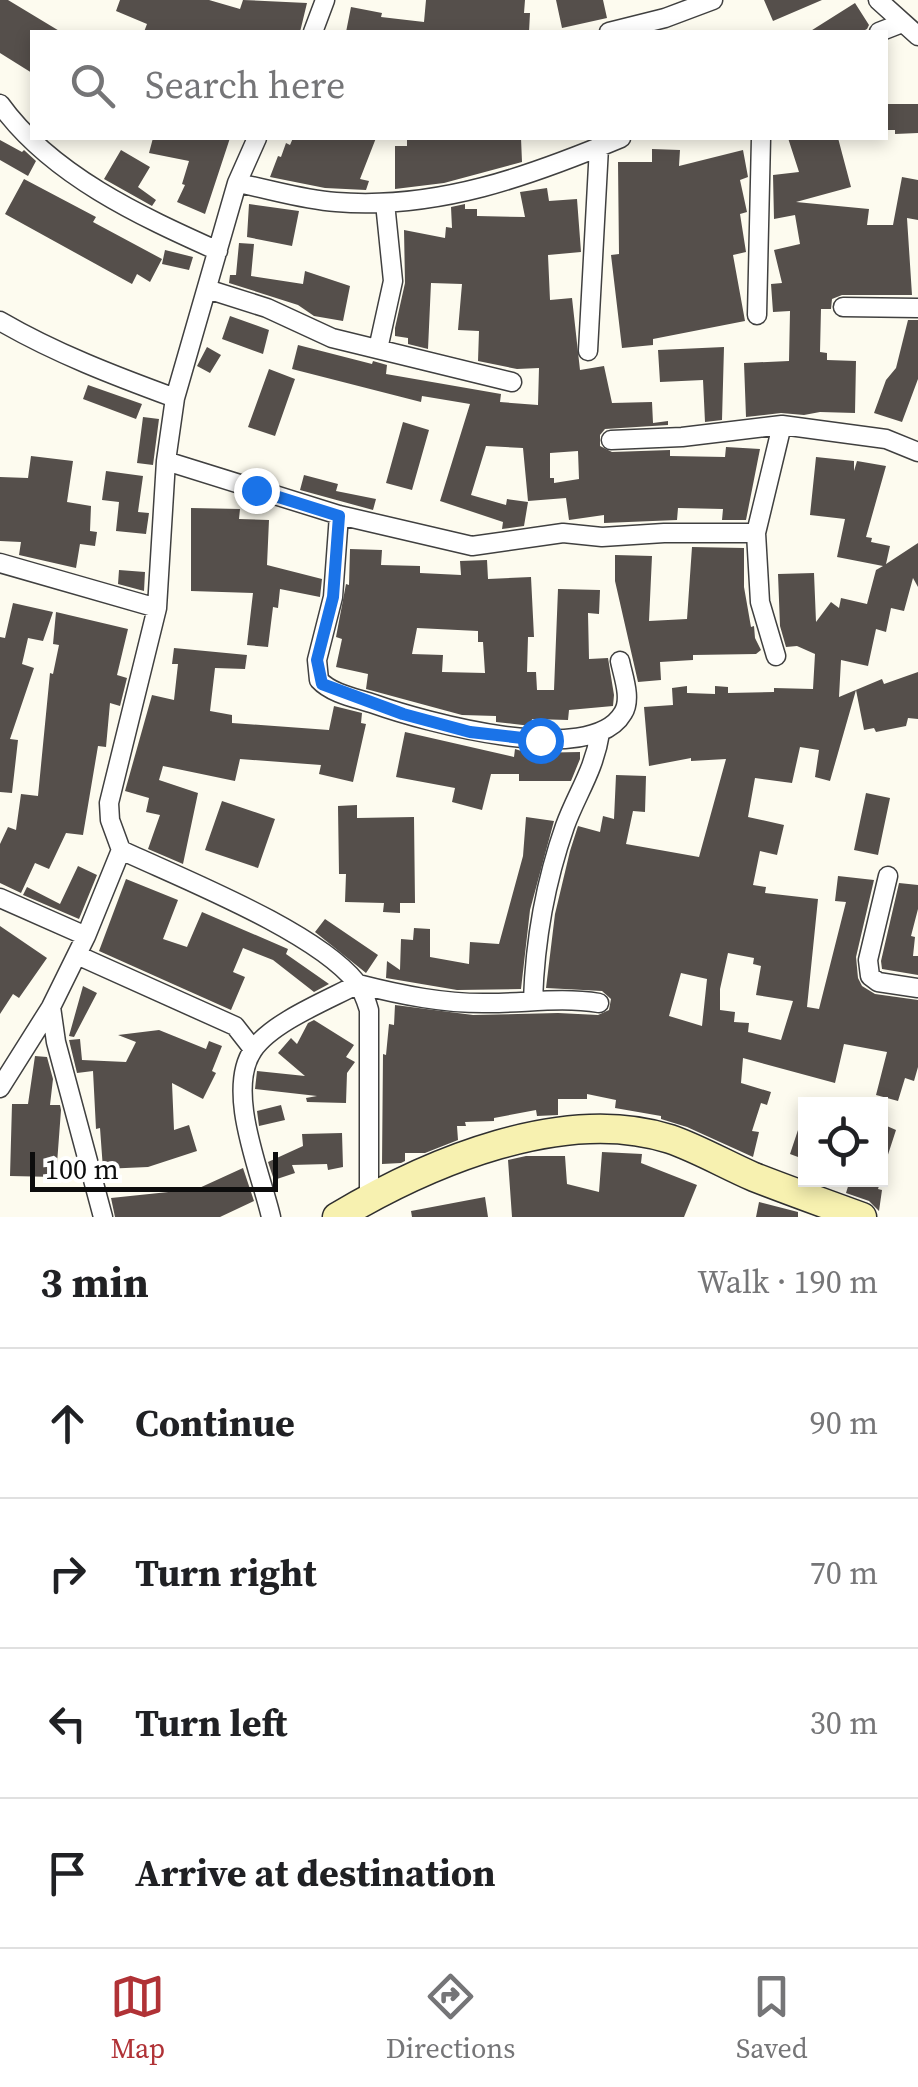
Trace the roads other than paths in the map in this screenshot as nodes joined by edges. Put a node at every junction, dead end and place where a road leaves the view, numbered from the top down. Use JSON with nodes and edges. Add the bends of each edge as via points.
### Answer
{"nodes":[{"id":1,"x":325,"y":0,"type":"edge"},
{"id":2,"x":713,"y":0,"type":"edge"},
{"id":3,"x":878,"y":0,"type":"edge"},
{"id":4,"x":902,"y":23,"type":"junction"},
{"id":5,"x":315,"y":30,"type":"edge"},
{"id":6,"x":617,"y":30,"type":"edge"},
{"id":7,"x":883,"y":30,"type":"edge"},
{"id":8,"x":918,"y":36,"type":"edge"},
{"id":9,"x":0,"y":104,"type":"edge"},
{"id":10,"x":30,"y":139,"type":"edge"},
{"id":11,"x":31,"y":140,"type":"edge"},
{"id":12,"x":256,"y":140,"type":"edge"},
{"id":13,"x":616,"y":140,"type":"edge"},
{"id":14,"x":761,"y":140,"type":"edge"},
{"id":15,"x":599,"y":147,"type":"junction"},
{"id":16,"x":237,"y":183,"type":"junction"},
{"id":17,"x":385,"y":203,"type":"junction"},
{"id":18,"x":218,"y":251,"type":"junction"},
{"id":19,"x":207,"y":289,"type":"junction"},
{"id":20,"x":844,"y":306,"type":"dead end"},
{"id":21,"x":918,"y":308,"type":"edge"},
{"id":22,"x":758,"y":315,"type":"dead end"},
{"id":23,"x":0,"y":320,"type":"edge"},
{"id":24,"x":378,"y":349,"type":"junction"},
{"id":25,"x":588,"y":351,"type":"dead end"},
{"id":26,"x":512,"y":382,"type":"dead end"},
{"id":27,"x":175,"y":398,"type":"junction"},
{"id":28,"x":782,"y":425,"type":"junction"},
{"id":29,"x":611,"y":440,"type":"dead end"},
{"id":30,"x":918,"y":452,"type":"edge"},
{"id":31,"x":166,"y":460,"type":"junction"},
{"id":32,"x":339,"y":516,"type":"junction"},
{"id":33,"x":756,"y":533,"type":"junction"},
{"id":34,"x":0,"y":562,"type":"edge"},
{"id":35,"x":157,"y":608,"type":"junction"},
{"id":36,"x":776,"y":656,"type":"dead end"},
{"id":37,"x":620,"y":661,"type":"dead end"},
{"id":38,"x":600,"y":734,"type":"junction"},
{"id":39,"x":121,"y":850,"type":"junction"},
{"id":40,"x":888,"y":876,"type":"dead end"},
{"id":41,"x":0,"y":898,"type":"edge"},
{"id":42,"x":86,"y":936,"type":"junction"},
{"id":43,"x":77,"y":954,"type":"junction"},
{"id":44,"x":358,"y":984,"type":"junction"},
{"id":45,"x":918,"y":988,"type":"edge"},
{"id":46,"x":533,"y":1000,"type":"junction"},
{"id":47,"x":599,"y":1004,"type":"dead end"},
{"id":48,"x":51,"y":1007,"type":"junction"},
{"id":49,"x":253,"y":1050,"type":"junction"},
{"id":50,"x":0,"y":1088,"type":"edge"},
{"id":51,"x":369,"y":1198,"type":"junction"},
{"id":52,"x":103,"y":1217,"type":"edge"},
{"id":53,"x":271,"y":1217,"type":"edge"},
{"id":54,"x":338,"y":1217,"type":"edge"},
{"id":55,"x":862,"y":1217,"type":"edge"}],
"edges":[{"from":1,"to":5,"type":"street"},
{"from":2,"to":6,"type":"street"},
{"from":3,"to":4,"type":"street"},
{"from":4,"to":7,"type":"street"},
{"from":4,"to":8,"type":"street"},
{"from":9,"to":10,"type":"street"},
{"from":11,"to":18,"type":"street","via":[[110,196]]},
{"from":12,"to":16,"type":"street"},
{"from":13,"to":15,"type":"street"},
{"from":14,"to":22,"type":"street"},
{"from":15,"to":17,"type":"street","via":[[439,199]]},
{"from":15,"to":25,"type":"street"},
{"from":16,"to":17,"type":"street","via":[[332,202]]},
{"from":16,"to":18,"type":"street"},
{"from":17,"to":24,"type":"street","via":[[393,281]]},
{"from":18,"to":19,"type":"street"},
{"from":19,"to":24,"type":"street"},
{"from":19,"to":27,"type":"street"},
{"from":20,"to":21,"type":"street"},
{"from":23,"to":27,"type":"street"},
{"from":24,"to":26,"type":"street"},
{"from":27,"to":31,"type":"street"},
{"from":28,"to":29,"type":"street"},
{"from":28,"to":30,"type":"street","via":[[886,439]]},
{"from":28,"to":33,"type":"street"},
{"from":31,"to":32,"type":"street"},
{"from":31,"to":35,"type":"street"},
{"from":32,"to":33,"type":"street","via":[[472,546],[563,533]]},
{"from":32,"to":38,"type":"street","via":[[333,597],[317,660],[322,684],[470,732],[540,740]]},
{"from":33,"to":36,"type":"street","via":[[760,602]]},
{"from":34,"to":35,"type":"street"},
{"from":35,"to":39,"type":"street","via":[[109,803]]},
{"from":37,"to":38,"type":"street","via":[[623,714]]},
{"from":38,"to":46,"type":"street","via":[[546,888]]},
{"from":39,"to":42,"type":"street"},
{"from":39,"to":44,"type":"street","via":[[274,924],[338,963]]},
{"from":40,"to":45,"type":"street","via":[[870,976]]},
{"from":41,"to":42,"type":"street"},
{"from":42,"to":43,"type":"street"},
{"from":43,"to":48,"type":"street"},
{"from":43,"to":49,"type":"street","via":[[234,1026]]},
{"from":44,"to":46,"type":"street","via":[[460,1002]]},
{"from":44,"to":49,"type":"street","via":[[278,1028]]},
{"from":44,"to":51,"type":"street","via":[[370,1010]]},
{"from":46,"to":47,"type":"street"},
{"from":48,"to":50,"type":"street"},
{"from":48,"to":52,"type":"street"},
{"from":49,"to":53,"type":"street","via":[[242,1094]]},
{"from":51,"to":54,"type":"street"},
{"from":51,"to":55,"type":"street","via":[[506,1143],[586,1127],[671,1140]]}]}
